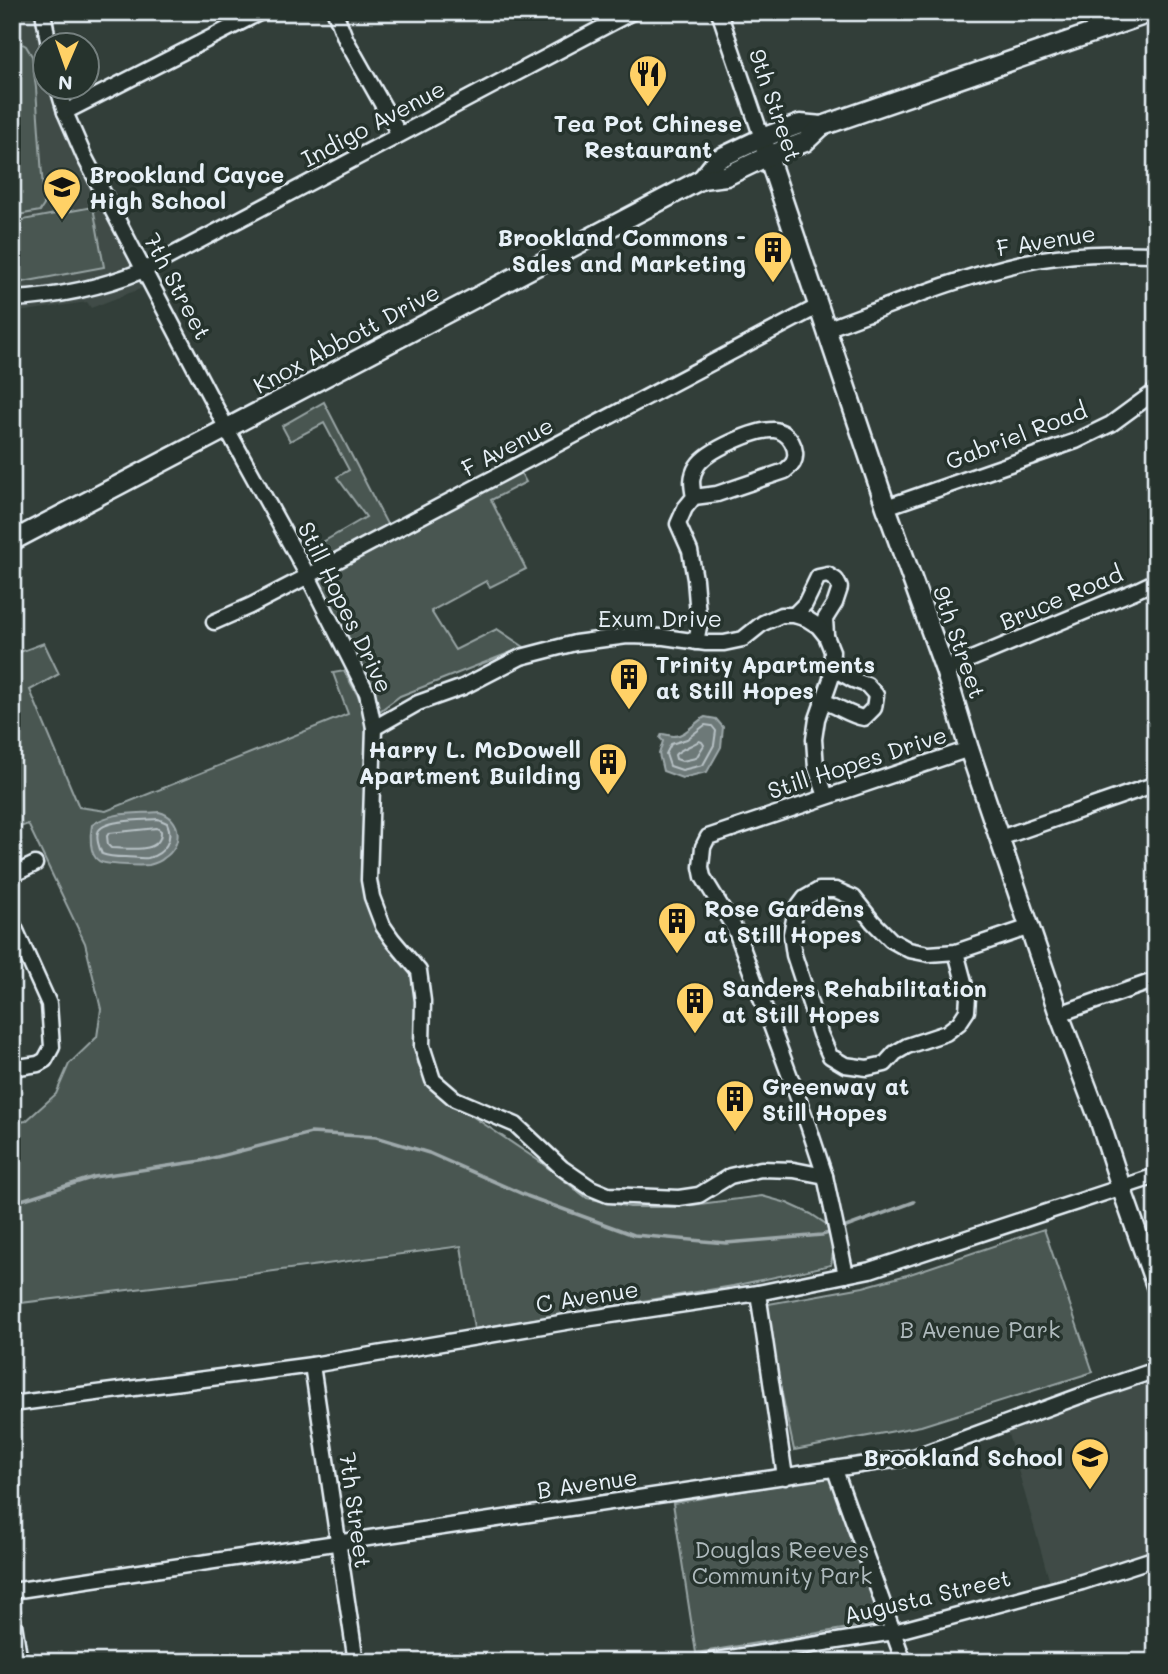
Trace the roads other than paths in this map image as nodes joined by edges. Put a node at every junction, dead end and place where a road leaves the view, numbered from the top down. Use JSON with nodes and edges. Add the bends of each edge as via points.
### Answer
{"nodes":[{"id":1,"x":43,"y":12,"type":"edge"},
{"id":2,"x":261,"y":12,"type":"edge"},
{"id":3,"x":335,"y":12,"type":"edge"},
{"id":4,"x":632,"y":12,"type":"edge"},
{"id":5,"x":719,"y":12,"type":"edge"},
{"id":6,"x":1153,"y":12,"type":"edge"},
{"id":7,"x":47,"y":32,"type":"edge"},
{"id":8,"x":62,"y":102,"type":"edge"},
{"id":9,"x":65,"y":112,"type":"junction"},
{"id":10,"x":822,"y":126,"type":"junction"},
{"id":11,"x":399,"y":134,"type":"junction"},
{"id":12,"x":762,"y":138,"type":"junction"},
{"id":13,"x":768,"y":156,"type":"junction"},
{"id":14,"x":702,"y":178,"type":"junction"},
{"id":15,"x":1156,"y":254,"type":"edge"},
{"id":16,"x":144,"y":270,"type":"junction"},
{"id":17,"x":12,"y":299,"type":"edge"},
{"id":18,"x":819,"y":306,"type":"junction"},
{"id":19,"x":827,"y":329,"type":"junction"},
{"id":20,"x":1156,"y":391,"type":"edge"},
{"id":21,"x":227,"y":429,"type":"junction"},
{"id":22,"x":694,"y":498,"type":"junction"},
{"id":23,"x":886,"y":507,"type":"junction"},
{"id":24,"x":12,"y":541,"type":"edge"},
{"id":25,"x":308,"y":576,"type":"junction"},
{"id":26,"x":1156,"y":581,"type":"edge"},
{"id":27,"x":794,"y":615,"type":"junction"},
{"id":28,"x":214,"y":622,"type":"dead end"},
{"id":29,"x":827,"y":636,"type":"junction"},
{"id":30,"x":696,"y":642,"type":"junction"},
{"id":31,"x":832,"y":668,"type":"junction"},
{"id":32,"x":945,"y":670,"type":"junction"},
{"id":33,"x":822,"y":701,"type":"junction"},
{"id":34,"x":374,"y":727,"type":"junction"},
{"id":35,"x":969,"y":749,"type":"junction"},
{"id":36,"x":1156,"y":784,"type":"edge"},
{"id":37,"x":826,"y":796,"type":"junction"},
{"id":38,"x":1000,"y":838,"type":"junction"},
{"id":39,"x":35,"y":864,"type":"dead end"},
{"id":40,"x":12,"y":875,"type":"edge"},
{"id":41,"x":12,"y":922,"type":"edge"},
{"id":42,"x":1030,"y":926,"type":"junction"},
{"id":43,"x":956,"y":952,"type":"junction"},
{"id":44,"x":1156,"y":980,"type":"edge"},
{"id":45,"x":1059,"y":1014,"type":"junction"},
{"id":46,"x":12,"y":1068,"type":"edge"},
{"id":47,"x":825,"y":1176,"type":"junction"},
{"id":48,"x":1156,"y":1176,"type":"edge"},
{"id":49,"x":1121,"y":1187,"type":"junction"},
{"id":50,"x":846,"y":1275,"type":"junction"},
{"id":51,"x":1156,"y":1286,"type":"edge"},
{"id":52,"x":758,"y":1293,"type":"junction"},
{"id":53,"x":312,"y":1365,"type":"junction"},
{"id":54,"x":1156,"y":1370,"type":"edge"},
{"id":55,"x":12,"y":1404,"type":"edge"},
{"id":56,"x":835,"y":1469,"type":"junction"},
{"id":57,"x":785,"y":1477,"type":"junction"},
{"id":58,"x":338,"y":1543,"type":"junction"},
{"id":59,"x":1156,"y":1558,"type":"edge"},
{"id":60,"x":12,"y":1591,"type":"edge"},
{"id":61,"x":12,"y":1611,"type":"edge"},
{"id":62,"x":894,"y":1632,"type":"junction"},
{"id":63,"x":20,"y":1662,"type":"edge"},
{"id":64,"x":356,"y":1662,"type":"edge"},
{"id":65,"x":705,"y":1662,"type":"edge"},
{"id":66,"x":904,"y":1662,"type":"edge"}],
"edges":[{"from":1,"to":7,"type":"street"},
{"from":2,"to":9,"type":"street"},
{"from":3,"to":11,"type":"street"},
{"from":4,"to":11,"type":"street","name":"Indigo Avenue"},
{"from":5,"to":12,"type":"street","name":"9th Street"},
{"from":6,"to":10,"type":"main road","name":"Knox Abbott Drive"},
{"from":8,"to":9,"type":"street","name":"7th Street"},
{"from":9,"to":16,"type":"street","name":"7th Street"},
{"from":10,"to":12,"type":"main road","name":"Knox Abbott Drive","via":[[800,124]]},
{"from":10,"to":13,"type":"main road","name":"Knox Abbott Drive","via":[[805,142]]},
{"from":11,"to":16,"type":"street","name":"Indigo Avenue"},
{"from":12,"to":13,"type":"main road","name":"9th Street"},
{"from":12,"to":14,"type":"main road","name":"Knox Abbott Drive","via":[[718,159]]},
{"from":13,"to":14,"type":"main road","name":"Knox Abbott Drive","via":[[726,176]]},
{"from":13,"to":18,"type":"main road","name":"9th Street"},
{"from":14,"to":21,"type":"main road","name":"Knox Abbott Drive"},
{"from":15,"to":19,"type":"street","name":"F Avenue","via":[[1108,253],[1025,263],[974,276]]},
{"from":16,"to":17,"type":"street","name":"Indigo Avenue","via":[[83,290]]},
{"from":16,"to":21,"type":"street","name":"7th Street"},
{"from":18,"to":19,"type":"main road","name":"9th Street"},
{"from":18,"to":25,"type":"street","name":"F Avenue"},
{"from":19,"to":23,"type":"main road","name":"9th Street"},
{"from":20,"to":23,"type":"street","name":"Gabriel Road","via":[[1111,424],[1076,441]]},
{"from":21,"to":24,"type":"main road","name":"Knox Abbott Drive"},
{"from":21,"to":25,"type":"street","name":"Still Hopes Drive"},
{"from":22,"to":22,"type":"street","via":[[691,480],[697,464],[717,448],[773,430],[785,433],[793,443],[793,464],[785,471]]},
{"from":22,"to":30,"type":"street","via":[[678,524],[695,579]]},
{"from":23,"to":32,"type":"main road","name":"9th Street"},
{"from":25,"to":28,"type":"street","name":"F Avenue"},
{"from":25,"to":34,"type":"street","name":"Still Hopes Drive","via":[[367,693]]},
{"from":26,"to":32,"type":"street","name":"Bruce Road"},
{"from":27,"to":29,"type":"street","via":[[818,626]]},
{"from":27,"to":29,"type":"street","via":[[818,577],[828,575],[836,580],[840,588],[825,619]]},
{"from":27,"to":30,"type":"street","name":"Exum Drive","via":[[762,623],[743,639]]},
{"from":29,"to":31,"type":"street"},
{"from":30,"to":34,"type":"street","name":"Exum Drive","via":[[628,636],[521,657]]},
{"from":31,"to":33,"type":"street"},
{"from":31,"to":33,"type":"street","via":[[867,685],[876,695],[874,708],[864,718]]},
{"from":32,"to":35,"type":"main road","name":"9th Street"},
{"from":33,"to":37,"type":"street","via":[[814,752]]},
{"from":34,"to":47,"type":"street","name":"Still Hopes Drive","via":[[369,880],[383,926],[419,971],[422,1046],[433,1080],[455,1099],[516,1125],[562,1168],[608,1195],[699,1195],[730,1176],[761,1169]]},
{"from":35,"to":37,"type":"street","name":"Still Hopes Drive"},
{"from":35,"to":38,"type":"main road","name":"9th Street"},
{"from":36,"to":38,"type":"street"},
{"from":37,"to":47,"type":"street","name":"Still Hopes Drive","via":[[708,837],[701,867],[736,930]]},
{"from":38,"to":42,"type":"main road","name":"9th Street"},
{"from":39,"to":40,"type":"street"},
{"from":41,"to":46,"type":"street","via":[[49,1004],[52,1047],[38,1064]]},
{"from":42,"to":43,"type":"street"},
{"from":42,"to":45,"type":"main road","name":"9th Street"},
{"from":43,"to":43,"type":"street","via":[[909,950],[891,940],[854,898],[836,890],[819,890],[805,898],[796,910],[791,934],[794,955],[830,1056],[845,1065],[867,1068],[885,1064],[907,1046],[946,1033],[959,1023],[967,1011],[968,997]]},
{"from":44,"to":45,"type":"street"},
{"from":45,"to":49,"type":"main road","name":"9th Street"},
{"from":47,"to":50,"type":"street","name":"Still Hopes Drive"},
{"from":48,"to":49,"type":"street","name":"C Avenue"},
{"from":49,"to":50,"type":"street","name":"C Avenue"},
{"from":49,"to":51,"type":"main road","name":"9th Street"},
{"from":50,"to":52,"type":"street","name":"C Avenue"},
{"from":52,"to":53,"type":"street","name":"C Avenue"},
{"from":52,"to":57,"type":"street"},
{"from":53,"to":55,"type":"street","name":"C Avenue"},
{"from":53,"to":58,"type":"street","name":"7th Street"},
{"from":54,"to":56,"type":"street","name":"B Avenue","via":[[914,1457]]},
{"from":56,"to":57,"type":"street","name":"B Avenue"},
{"from":56,"to":62,"type":"street"},
{"from":57,"to":58,"type":"street","name":"B Avenue"},
{"from":58,"to":60,"type":"street","name":"B Avenue"},
{"from":58,"to":64,"type":"street","name":"7th Street"},
{"from":59,"to":62,"type":"street","name":"Augusta Street"},
{"from":61,"to":63,"type":"street"},
{"from":62,"to":65,"type":"street","name":"Augusta Street"},
{"from":62,"to":66,"type":"street"}]}
